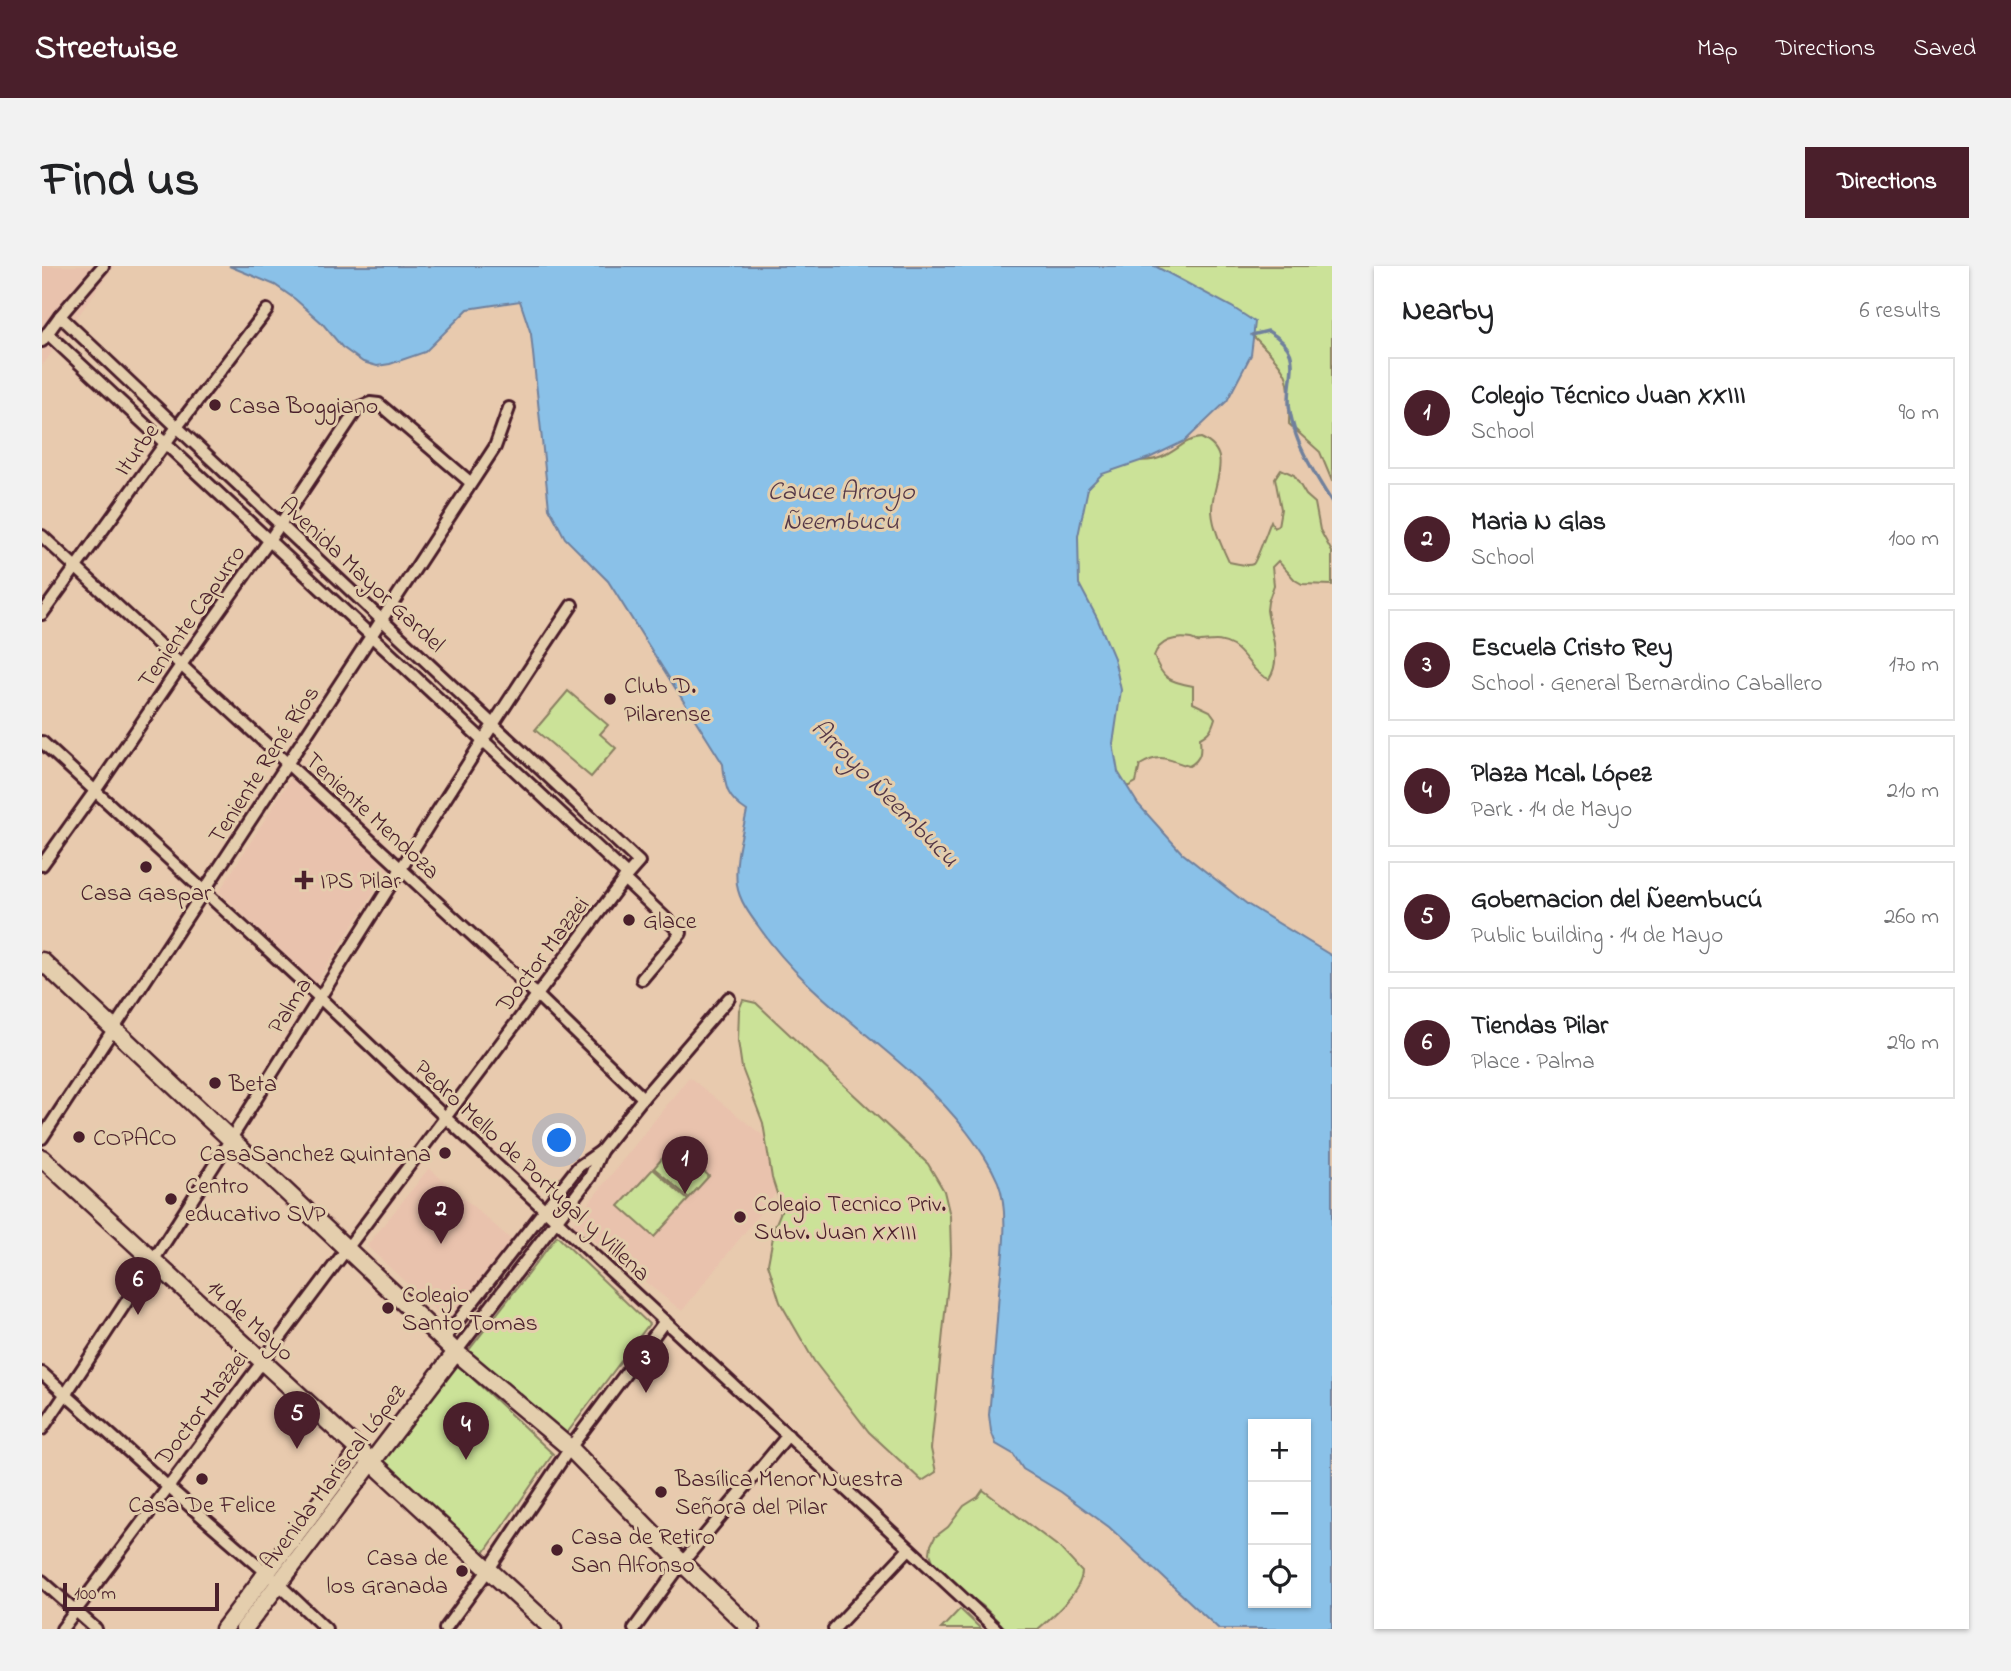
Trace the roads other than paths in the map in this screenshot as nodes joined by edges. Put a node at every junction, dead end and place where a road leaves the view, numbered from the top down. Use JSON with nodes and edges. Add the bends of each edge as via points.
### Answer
{"nodes":[{"id":1,"x":103,"y":266,"type":"edge"},
{"id":2,"x":267,"y":310,"type":"dead end"},
{"id":3,"x":61,"y":316,"type":"junction"},
{"id":4,"x":45,"y":337,"type":"edge"},
{"id":5,"x":509,"y":408,"type":"dead end"},
{"id":6,"x":177,"y":428,"type":"junction"},
{"id":7,"x":165,"y":444,"type":"junction"},
{"id":8,"x":470,"y":482,"type":"junction"},
{"id":9,"x":279,"y":524,"type":"junction"},
{"id":10,"x":42,"y":536,"type":"edge"},
{"id":11,"x":269,"y":541,"type":"junction"},
{"id":12,"x":76,"y":568,"type":"junction"},
{"id":13,"x":572,"y":605,"type":"dead end"},
{"id":14,"x":42,"y":614,"type":"edge"},
{"id":15,"x":382,"y":621,"type":"junction"},
{"id":16,"x":372,"y":637,"type":"junction"},
{"id":17,"x":181,"y":665,"type":"junction"},
{"id":18,"x":492,"y":724,"type":"junction"},
{"id":19,"x":482,"y":740,"type":"junction"},
{"id":20,"x":42,"y":741,"type":"edge"},
{"id":21,"x":288,"y":764,"type":"junction"},
{"id":22,"x":95,"y":791,"type":"junction"},
{"id":23,"x":639,"y":862,"type":"joint"},
{"id":24,"x":42,"y":865,"type":"edge"},
{"id":25,"x":400,"y":870,"type":"junction"},
{"id":26,"x":625,"y":877,"type":"junction"},
{"id":27,"x":204,"y":892,"type":"junction"},
{"id":28,"x":42,"y":961,"type":"edge"},
{"id":29,"x":642,"y":979,"type":"dead end"},
{"id":30,"x":537,"y":995,"type":"junction"},
{"id":31,"x":319,"y":996,"type":"junction"},
{"id":32,"x":729,"y":998,"type":"dead end"},
{"id":33,"x":115,"y":1029,"type":"junction"},
{"id":34,"x":643,"y":1098,"type":"junction"},
{"id":35,"x":446,"y":1118,"type":"junction"},
{"id":36,"x":42,"y":1138,"type":"edge"},
{"id":37,"x":229,"y":1139,"type":"junction"},
{"id":38,"x":601,"y":1151,"type":"junction"},
{"id":39,"x":42,"y":1158,"type":"edge"},
{"id":40,"x":545,"y":1210,"type":"junction"},
{"id":41,"x":557,"y":1222,"type":"junction"},
{"id":42,"x":346,"y":1248,"type":"junction"},
{"id":43,"x":152,"y":1261,"type":"junction"},
{"id":44,"x":665,"y":1321,"type":"junction"},
{"id":45,"x":443,"y":1340,"type":"junction"},
{"id":46,"x":456,"y":1352,"type":"junction"},
{"id":47,"x":262,"y":1362,"type":"junction"},
{"id":48,"x":42,"y":1373,"type":"edge"},
{"id":49,"x":65,"y":1395,"type":"junction"},
{"id":50,"x":42,"y":1429,"type":"edge"},
{"id":51,"x":788,"y":1435,"type":"junction"},
{"id":52,"x":570,"y":1448,"type":"junction"},
{"id":53,"x":359,"y":1450,"type":"junction"},
{"id":54,"x":372,"y":1461,"type":"junction"},
{"id":55,"x":167,"y":1486,"type":"junction"},
{"id":56,"x":909,"y":1549,"type":"junction"},
{"id":57,"x":682,"y":1563,"type":"junction"},
{"id":58,"x":489,"y":1569,"type":"junction"},
{"id":59,"x":272,"y":1578,"type":"junction"},
{"id":60,"x":42,"y":1581,"type":"edge"},
{"id":61,"x":75,"y":1611,"type":"junction"},
{"id":62,"x":61,"y":1629,"type":"edge"},
{"id":63,"x":96,"y":1629,"type":"edge"},
{"id":64,"x":224,"y":1629,"type":"edge"},
{"id":65,"x":244,"y":1629,"type":"edge"},
{"id":66,"x":326,"y":1629,"type":"edge"},
{"id":67,"x":445,"y":1629,"type":"edge"},
{"id":68,"x":553,"y":1629,"type":"edge"},
{"id":69,"x":634,"y":1629,"type":"edge"},
{"id":70,"x":751,"y":1629,"type":"edge"},
{"id":71,"x":834,"y":1629,"type":"edge"},
{"id":72,"x":996,"y":1629,"type":"edge"}],
"edges":[{"from":1,"to":3,"type":"street"},
{"from":2,"to":6,"type":"street","name":"Iturbe"},
{"from":3,"to":4,"type":"street"},
{"from":3,"to":6,"type":"street","name":"Avenida Mayor Gardel"},
{"from":4,"to":7,"type":"street","name":"Avenida Mayor Gardel"},
{"from":5,"to":8,"type":"street","name":"Teniente René Ríos","via":[[495,447]]},
{"from":6,"to":7,"type":"street","name":"Iturbe"},
{"from":6,"to":9,"type":"street","name":"Avenida Mayor Gardel"},
{"from":7,"to":11,"type":"street","name":"Avenida Mayor Gardel"},
{"from":7,"to":12,"type":"street","name":"Iturbe"},
{"from":8,"to":9,"type":"street","name":"Teniente Capurro","via":[[379,404],[370,403],[358,408]]},
{"from":8,"to":15,"type":"street","name":"Teniente René Ríos"},
{"from":9,"to":11,"type":"street","name":"Teniente Capurro"},
{"from":9,"to":15,"type":"street","name":"Avenida Mayor Gardel"},
{"from":10,"to":12,"type":"street","name":"Teniente Mendoza"},
{"from":11,"to":16,"type":"street","name":"Avenida Mayor Gardel"},
{"from":11,"to":17,"type":"street","name":"Teniente Capurro"},
{"from":12,"to":14,"type":"street","name":"Iturbe"},
{"from":12,"to":17,"type":"street","name":"Teniente Mendoza"},
{"from":13,"to":18,"type":"street","name":"Palma"},
{"from":15,"to":16,"type":"street","name":"Teniente René Ríos"},
{"from":15,"to":18,"type":"street","name":"Avenida Mayor Gardel"},
{"from":16,"to":19,"type":"street","name":"Avenida Mayor Gardel"},
{"from":16,"to":21,"type":"street","name":"Teniente René Ríos"},
{"from":17,"to":21,"type":"street","name":"Teniente Mendoza"},
{"from":17,"to":22,"type":"street","name":"Teniente Capurro"},
{"from":18,"to":19,"type":"street","name":"Palma"},
{"from":18,"to":23,"type":"street","name":"Avenida Mayor Gardel"},
{"from":19,"to":25,"type":"street","name":"Palma"},
{"from":19,"to":26,"type":"street","name":"Avenida Mayor Gardel"},
{"from":20,"to":22,"type":"street","name":"Pedro Mello de Portugal y Villena"},
{"from":21,"to":25,"type":"street","name":"Teniente Mendoza"},
{"from":21,"to":27,"type":"street","name":"Teniente René Ríos"},
{"from":22,"to":24,"type":"street","name":"Teniente Capurro"},
{"from":22,"to":27,"type":"street","name":"Pedro Mello de Portugal y Villena"},
{"from":23,"to":26,"type":"street","name":"Doctor Mazzei"},
{"from":25,"to":30,"type":"street","name":"Teniente Mendoza"},
{"from":25,"to":31,"type":"street","name":"Palma"},
{"from":26,"to":29,"type":"street","name":"Avenida Mayor Gardel","via":[[681,933]]},
{"from":26,"to":30,"type":"street","name":"Doctor Mazzei"},
{"from":27,"to":31,"type":"street","name":"Pedro Mello de Portugal y Villena"},
{"from":27,"to":33,"type":"street","name":"Teniente René Ríos"},
{"from":28,"to":33,"type":"main road"},
{"from":30,"to":34,"type":"street","name":"Teniente Mendoza"},
{"from":30,"to":35,"type":"street","name":"Doctor Mazzei"},
{"from":31,"to":35,"type":"street","name":"Pedro Mello de Portugal y Villena"},
{"from":31,"to":37,"type":"street","name":"Palma"},
{"from":32,"to":34,"type":"street"},
{"from":33,"to":36,"type":"street","name":"Teniente René Ríos"},
{"from":33,"to":37,"type":"main road"},
{"from":34,"to":38,"type":"street"},
{"from":35,"to":40,"type":"street","name":"Pedro Mello de Portugal y Villena"},
{"from":35,"to":42,"type":"street","name":"Doctor Mazzei"},
{"from":37,"to":42,"type":"main road"},
{"from":37,"to":43,"type":"street","name":"Palma"},
{"from":38,"to":40,"type":"street","via":[[578,1167]]},
{"from":38,"to":41,"type":"street","via":[[590,1177]]},
{"from":39,"to":43,"type":"main road","name":"14 de Mayo"},
{"from":40,"to":41,"type":"street","name":"Pedro Mello de Portugal y Villena"},
{"from":40,"to":45,"type":"street"},
{"from":41,"to":44,"type":"street","name":"Pedro Mello de Portugal y Villena"},
{"from":41,"to":46,"type":"street"},
{"from":42,"to":45,"type":"main road"},
{"from":42,"to":47,"type":"street","name":"Doctor Mazzei"},
{"from":43,"to":47,"type":"main road","name":"14 de Mayo"},
{"from":43,"to":49,"type":"street","name":"Palma"},
{"from":44,"to":51,"type":"street","name":"Pedro Mello de Portugal y Villena"},
{"from":44,"to":52,"type":"street"},
{"from":45,"to":46,"type":"main road"},
{"from":46,"to":52,"type":"main road"},
{"from":46,"to":54,"type":"main road","name":"Avenida Mariscal López"},
{"from":47,"to":53,"type":"main road","name":"14 de Mayo"},
{"from":47,"to":55,"type":"street","name":"Doctor Mazzei"},
{"from":48,"to":49,"type":"street"},
{"from":49,"to":50,"type":"street","name":"Palma"},
{"from":49,"to":55,"type":"street"},
{"from":51,"to":56,"type":"street","name":"Pedro Mello de Portugal y Villena"},
{"from":51,"to":57,"type":"street"},
{"from":52,"to":57,"type":"main road"},
{"from":52,"to":58,"type":"street"},
{"from":53,"to":54,"type":"main road","name":"14 de Mayo"},
{"from":53,"to":59,"type":"main road","name":"Avenida Mariscal López"},
{"from":54,"to":58,"type":"main road","name":"14 de Mayo"},
{"from":54,"to":59,"type":"main road","name":"Avenida Mariscal López"},
{"from":55,"to":59,"type":"street"},
{"from":55,"to":61,"type":"street","name":"Doctor Mazzei"},
{"from":56,"to":71,"type":"street"},
{"from":56,"to":72,"type":"street","name":"Pedro Mello de Portugal y Villena"},
{"from":57,"to":69,"type":"street"},
{"from":57,"to":70,"type":"main road"},
{"from":58,"to":67,"type":"street"},
{"from":58,"to":68,"type":"main road","name":"14 de Mayo"},
{"from":59,"to":64,"type":"main road","name":"Avenida Mariscal López"},
{"from":59,"to":65,"type":"main road","name":"Avenida Mariscal López"},
{"from":59,"to":66,"type":"street"},
{"from":60,"to":61,"type":"street"},
{"from":61,"to":62,"type":"street","name":"Doctor Mazzei"},
{"from":61,"to":63,"type":"street"}]}
